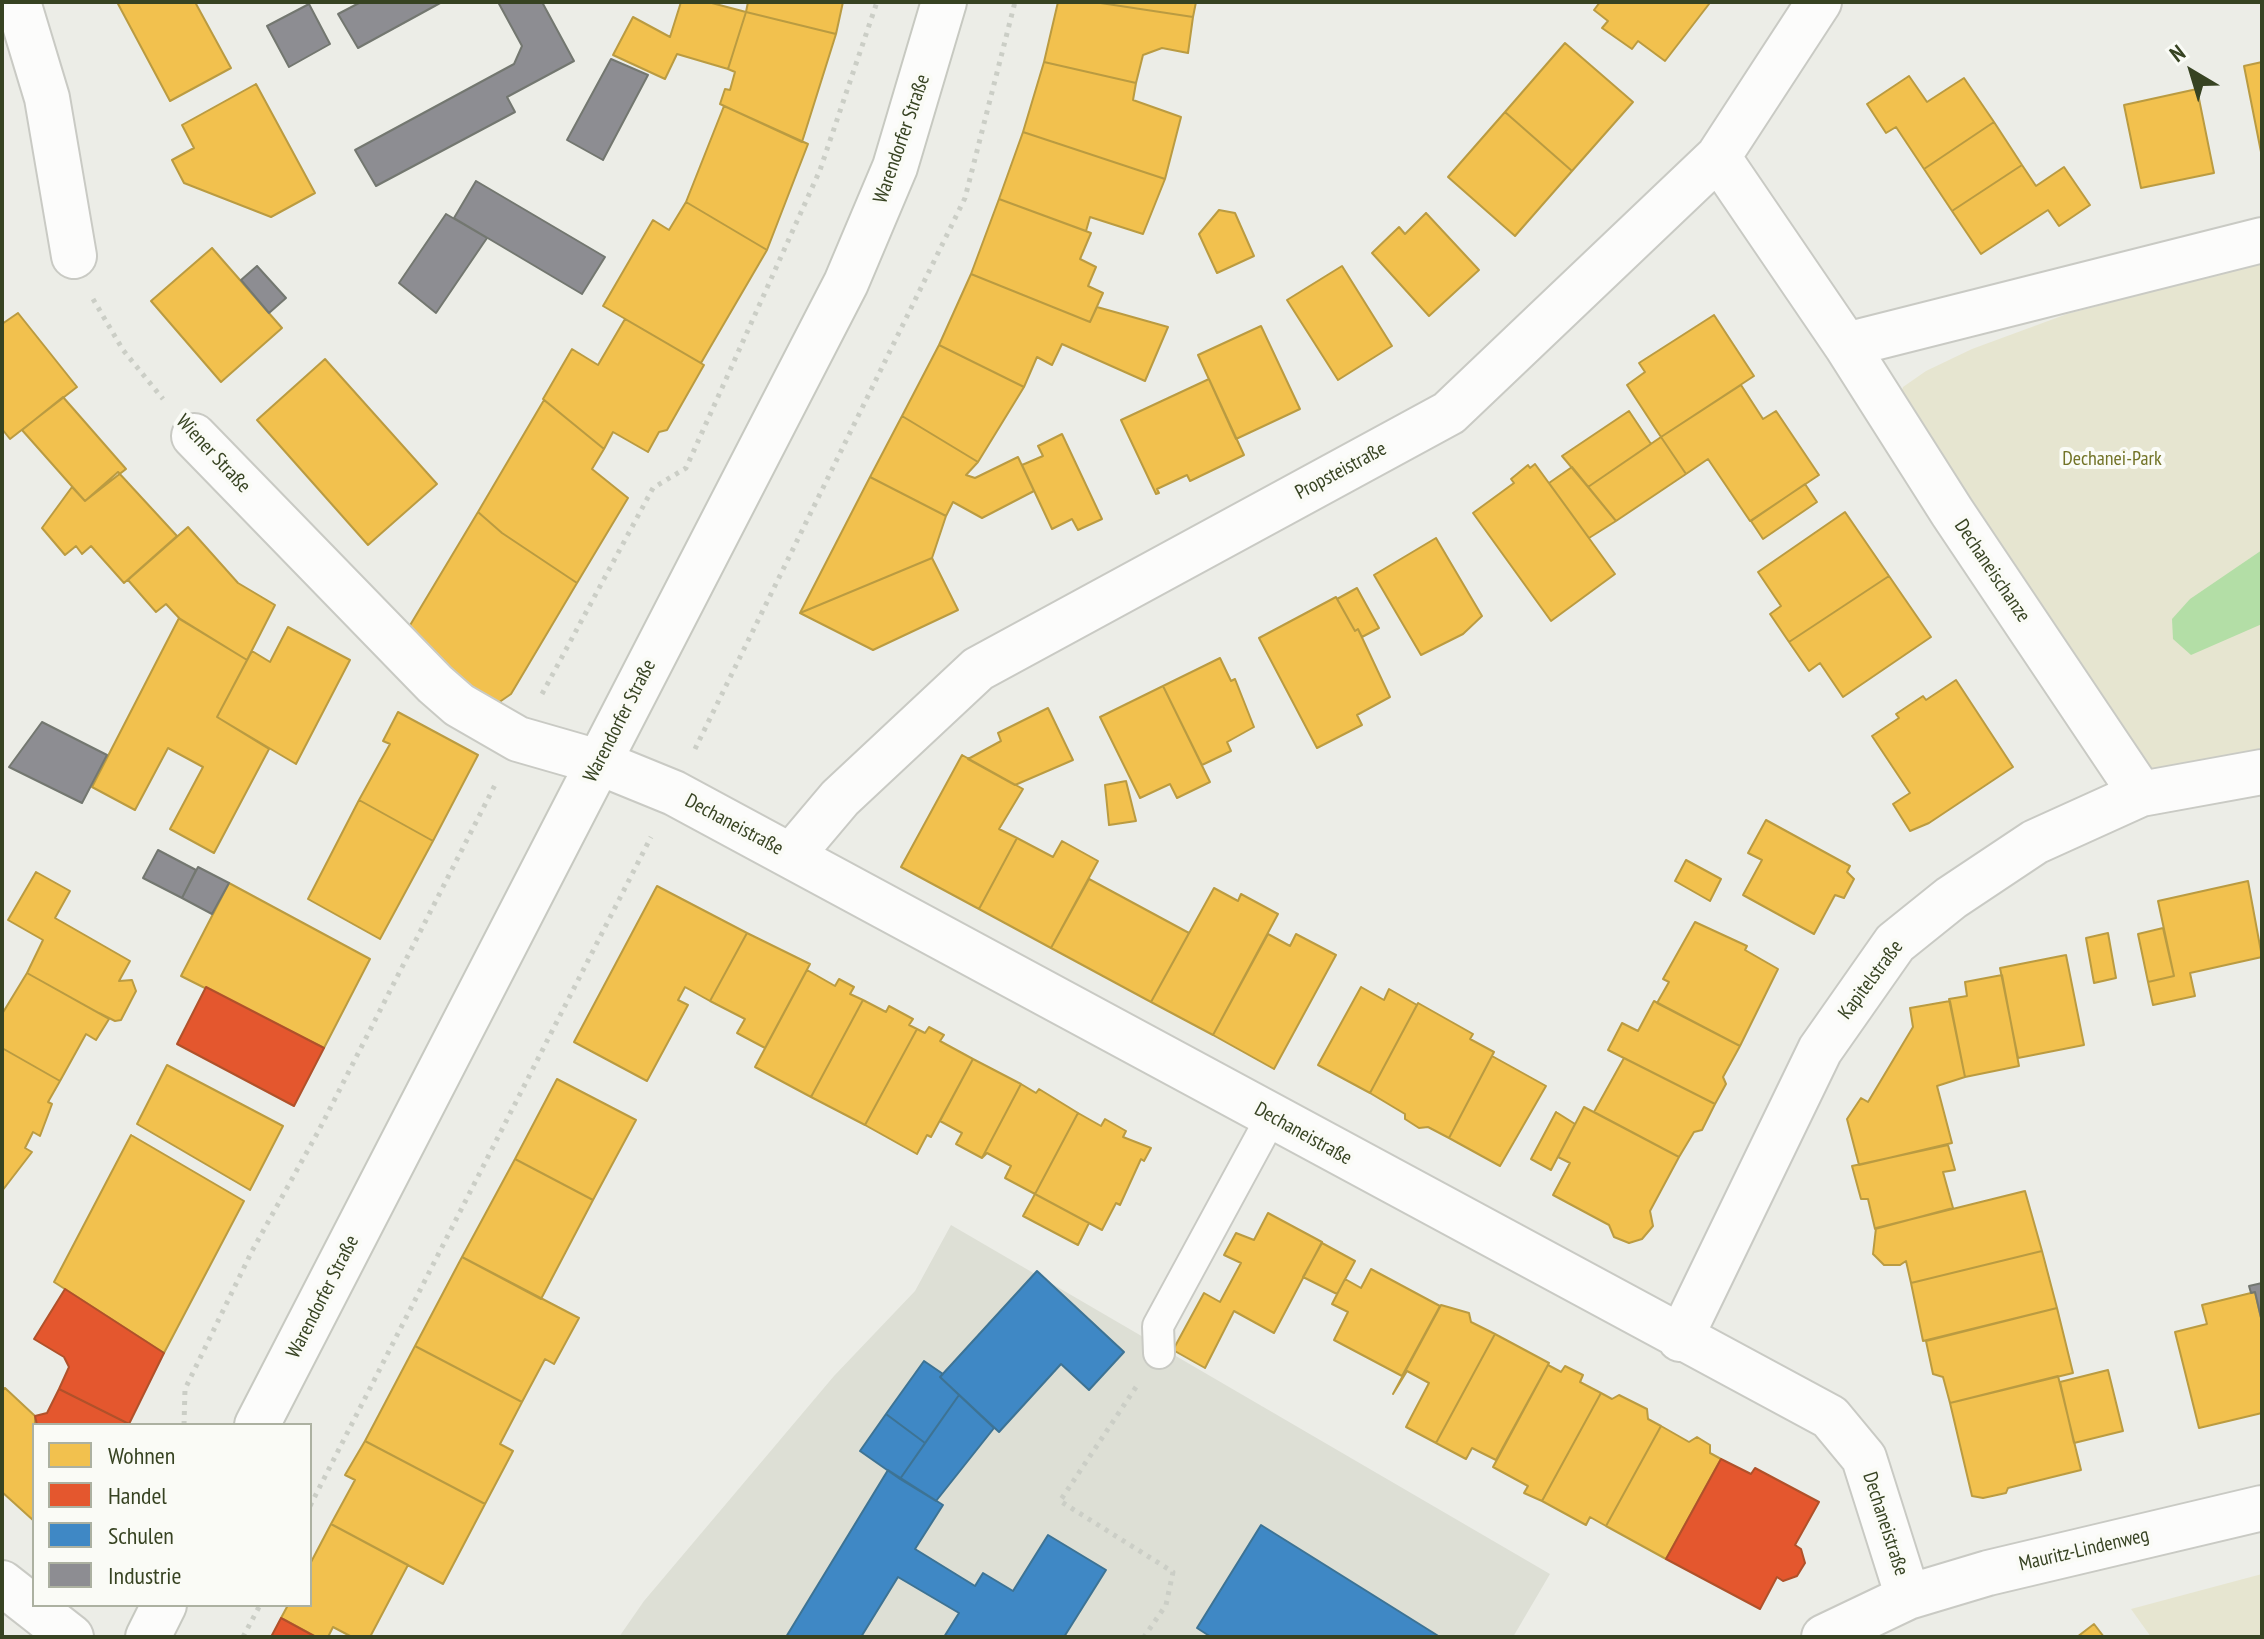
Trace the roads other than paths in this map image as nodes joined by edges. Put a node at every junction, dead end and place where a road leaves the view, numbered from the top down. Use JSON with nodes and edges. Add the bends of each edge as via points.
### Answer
{"nodes":[{"id":1,"x":18,"y":2,"type":"edge"},
{"id":2,"x":944,"y":2,"type":"edge"},
{"id":3,"x":1819,"y":2,"type":"edge"},
{"id":4,"x":1718,"y":157,"type":"junction"},
{"id":5,"x":2262,"y":240,"type":"edge"},
{"id":6,"x":74,"y":256,"type":"road end"},
{"id":7,"x":1846,"y":345,"type":"junction"},
{"id":8,"x":194,"y":436,"type":"road end"},
{"id":9,"x":598,"y":762,"type":"junction"},
{"id":10,"x":2262,"y":772,"type":"edge"},
{"id":11,"x":2141,"y":794,"type":"junction"},
{"id":12,"x":791,"y":856,"type":"junction"},
{"id":13,"x":1272,"y":1116,"type":"junction"},
{"id":14,"x":1680,"y":1339,"type":"junction"},
{"id":15,"x":1159,"y":1353,"type":"road end"},
{"id":16,"x":258,"y":1423,"type":"edge"},
{"id":17,"x":2262,"y":1508,"type":"edge"},
{"id":18,"x":2,"y":1583,"type":"edge"},
{"id":19,"x":1908,"y":1597,"type":"junction"},
{"id":20,"x":32,"y":1606,"type":"edge"},
{"id":21,"x":33,"y":1607,"type":"edge"},
{"id":22,"x":163,"y":1607,"type":"edge"},
{"id":23,"x":71,"y":1637,"type":"edge"},
{"id":24,"x":148,"y":1637,"type":"edge"},
{"id":25,"x":1824,"y":1637,"type":"edge"}],
"edges":[{"from":1,"to":6,"type":"street","via":[[47,98]]},
{"from":2,"to":9,"type":"street","name":"Warendorfer Straße","via":[[895,167],[846,283]]},
{"from":3,"to":4,"type":"street","name":"Propsteistraße"},
{"from":4,"to":7,"type":"street","name":"Dechaneischanze"},
{"from":4,"to":12,"type":"street","name":"Propsteistraße","via":[[1449,413],[978,669],[840,798]]},
{"from":5,"to":7,"type":"street"},
{"from":7,"to":11,"type":"street","name":"Dechaneischanze"},
{"from":8,"to":9,"type":"street","name":"Wiener Straße","via":[[459,705],[518,739]]},
{"from":9,"to":12,"type":"street","name":"Dechaneistraße","via":[[674,793]]},
{"from":9,"to":16,"type":"street","name":"Warendorfer Straße"},
{"from":10,"to":11,"type":"street","name":"Kapitelstraße"},
{"from":11,"to":14,"type":"street","name":"Kapitelstraße","via":[[2035,842],[1895,943],[1820,1050]]},
{"from":12,"to":13,"type":"street","name":"Dechaneistraße"},
{"from":13,"to":14,"type":"street","name":"Dechaneistraße"},
{"from":13,"to":15,"type":"lane","via":[[1158,1326]]},
{"from":14,"to":19,"type":"street","name":"Dechaneistraße","via":[[1830,1417],[1864,1458]]},
{"from":17,"to":19,"type":"street","name":"Mauritz-Lindenweg"},
{"from":18,"to":20,"type":"street"},
{"from":19,"to":25,"type":"street","name":"Mauritz-Lindenweg"},
{"from":21,"to":23,"type":"street"},
{"from":22,"to":24,"type":"street"}]}
